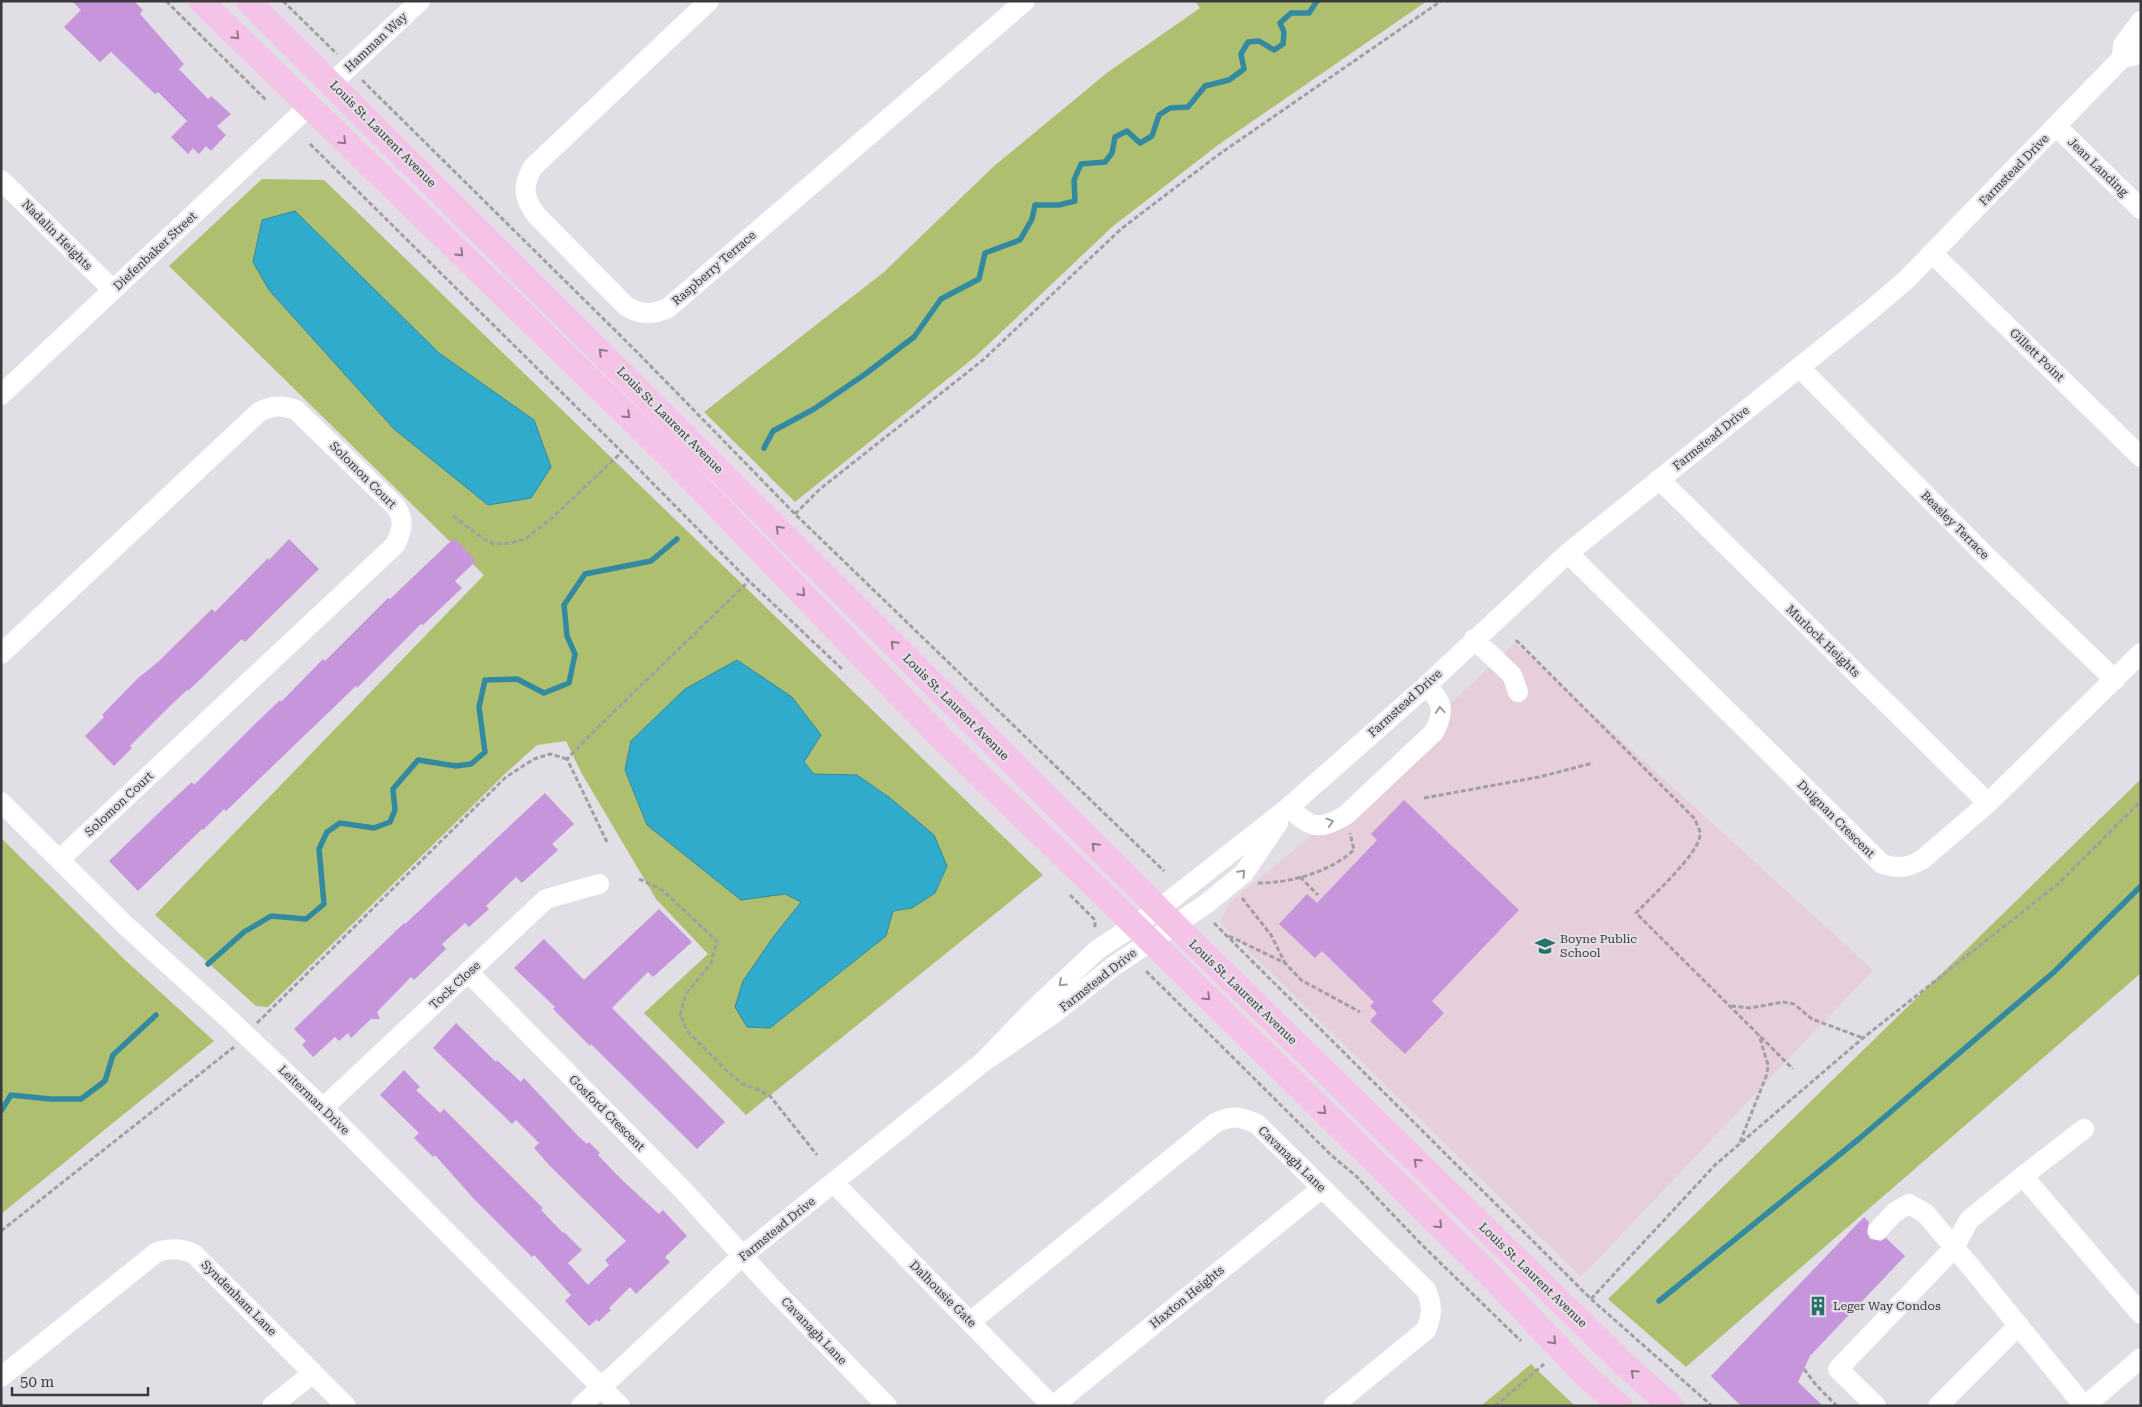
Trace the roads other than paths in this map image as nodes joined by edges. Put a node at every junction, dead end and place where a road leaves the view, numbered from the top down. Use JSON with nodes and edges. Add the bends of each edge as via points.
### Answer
{"nodes":[{"id":1,"x":201,"y":1,"type":"edge"},
{"id":2,"x":248,"y":1,"type":"edge"},
{"id":3,"x":420,"y":1,"type":"edge"},
{"id":4,"x":709,"y":1,"type":"edge"},
{"id":5,"x":1025,"y":1,"type":"edge"},
{"id":6,"x":2141,"y":21,"type":"edge"},
{"id":7,"x":2141,"y":49,"type":"edge"},
{"id":8,"x":2122,"y":58,"type":"junction"},
{"id":9,"x":332,"y":83,"type":"junction"},
{"id":10,"x":308,"y":107,"type":"junction"},
{"id":11,"x":2056,"y":126,"type":"junction"},
{"id":12,"x":1,"y":180,"type":"edge"},
{"id":13,"x":2141,"y":209,"type":"edge"},
{"id":14,"x":1933,"y":254,"type":"junction"},
{"id":15,"x":113,"y":290,"type":"junction"},
{"id":16,"x":1799,"y":367,"type":"junction"},
{"id":17,"x":1,"y":395,"type":"edge"},
{"id":18,"x":2141,"y":457,"type":"edge"},
{"id":19,"x":1659,"y":479,"type":"junction"},
{"id":20,"x":1568,"y":553,"type":"junction"},
{"id":21,"x":1474,"y":639,"type":"junction"},
{"id":22,"x":2141,"y":653,"type":"edge"},
{"id":23,"x":1,"y":654,"type":"edge"},
{"id":24,"x":2115,"y":680,"type":"junction"},
{"id":25,"x":1426,"y":686,"type":"junction"},
{"id":26,"x":1518,"y":692,"type":"dead end"},
{"id":27,"x":1,"y":802,"type":"edge"},
{"id":28,"x":1988,"y":803,"type":"junction"},
{"id":29,"x":1289,"y":807,"type":"junction"},
{"id":30,"x":60,"y":859,"type":"junction"},
{"id":31,"x":599,"y":884,"type":"dead end"},
{"id":32,"x":1167,"y":917,"type":"junction"},
{"id":33,"x":1142,"y":933,"type":"junction"},
{"id":34,"x":468,"y":972,"type":"junction"},
{"id":35,"x":323,"y":1108,"type":"junction"},
{"id":36,"x":2084,"y":1128,"type":"dead end"},
{"id":37,"x":2023,"y":1176,"type":"junction"},
{"id":38,"x":834,"y":1183,"type":"junction"},
{"id":39,"x":1322,"y":1188,"type":"junction"},
{"id":40,"x":1878,"y":1230,"type":"dead end"},
{"id":41,"x":1954,"y":1248,"type":"junction"},
{"id":42,"x":742,"y":1256,"type":"junction"},
{"id":43,"x":2141,"y":1314,"type":"edge"},
{"id":44,"x":970,"y":1322,"type":"junction"},
{"id":45,"x":2019,"y":1326,"type":"junction"},
{"id":46,"x":2141,"y":1358,"type":"edge"},
{"id":47,"x":313,"y":1373,"type":"junction"},
{"id":48,"x":1,"y":1377,"type":"edge"},
{"id":49,"x":601,"y":1386,"type":"junction"},
{"id":50,"x":272,"y":1406,"type":"edge"},
{"id":51,"x":346,"y":1406,"type":"edge"},
{"id":52,"x":581,"y":1406,"type":"edge"},
{"id":53,"x":620,"y":1406,"type":"edge"},
{"id":54,"x":887,"y":1406,"type":"edge"},
{"id":55,"x":1052,"y":1406,"type":"edge"},
{"id":56,"x":1334,"y":1406,"type":"edge"},
{"id":57,"x":1620,"y":1406,"type":"edge"},
{"id":58,"x":1671,"y":1406,"type":"edge"},
{"id":59,"x":1876,"y":1406,"type":"edge"},
{"id":60,"x":1938,"y":1406,"type":"edge"},
{"id":61,"x":2085,"y":1406,"type":"edge"}],
"edges":[{"from":1,"to":10,"type":"main road","one_way":true},
{"from":2,"to":9,"type":"main road","name":"Louis St. Laurent Avenue"},
{"from":3,"to":9,"type":"street","name":"Hamman Way"},
{"from":4,"to":5,"type":"street","name":"Raspberry Terrace","via":[[533,167],[527,178],[528,204],[537,216],[626,306],[635,311],[656,313],[668,308]]},
{"from":6,"to":8,"type":"street","name":"Farmstead Drive","via":[[2123,45]]},
{"from":7,"to":8,"type":"street","name":"Farmstead Drive","via":[[2133,56]]},
{"from":8,"to":11,"type":"street","name":"Farmstead Drive"},
{"from":32,"to":9,"type":"main road","name":"Louis St. Laurent Avenue","one_way":true},
{"from":10,"to":15,"type":"street","name":"Diefenbaker Street"},
{"from":10,"to":33,"type":"main road","one_way":true,"via":[[671,458],[945,742]]},
{"from":11,"to":13,"type":"street","name":"Jean Landing"},
{"from":11,"to":14,"type":"street","name":"Farmstead Drive"},
{"from":12,"to":15,"type":"street","name":"Nadalin Heights"},
{"from":14,"to":16,"type":"street","name":"Farmstead Drive","via":[[1872,309]]},
{"from":14,"to":18,"type":"street","name":"Gillett Point"},
{"from":15,"to":17,"type":"street","name":"Diefenbaker Street"},
{"from":16,"to":19,"type":"street","name":"Farmstead Drive"},
{"from":16,"to":24,"type":"street","name":"Beasley Terrace","via":[[1982,552]]},
{"from":19,"to":20,"type":"street","name":"Farmstead Drive"},
{"from":19,"to":28,"type":"street","name":"Murlock Heights"},
{"from":20,"to":21,"type":"street","name":"Farmstead Drive"},
{"from":20,"to":28,"type":"street","name":"Duignan Crescent","via":[[1882,864],[1898,868],[1911,866]]},
{"from":21,"to":25,"type":"street","name":"Farmstead Drive"},
{"from":21,"to":26,"type":"street","via":[[1512,675]]},
{"from":22,"to":24,"type":"street","name":"Duignan Crescent"},
{"from":23,"to":30,"type":"street","name":"Solomon Court","via":[[259,412],[270,406],[283,405],[296,410],[401,514],[401,533],[395,545]]},
{"from":24,"to":28,"type":"street","name":"Duignan Crescent"},
{"from":25,"to":29,"type":"street","name":"Farmstead Drive"},
{"from":29,"to":25,"type":"street","one_way":true,"via":[[1303,821],[1311,824],[1330,824],[1346,815],[1434,732],[1441,707],[1437,696]]},
{"from":27,"to":30,"type":"street","name":"Leiterman Drive"},
{"from":29,"to":32,"type":"street","name":"Farmstead Drive"},
{"from":32,"to":29,"type":"street","name":"Farmstead Drive","one_way":true,"via":[[1206,904],[1244,873]]},
{"from":30,"to":35,"type":"street","name":"Leiterman Drive","via":[[125,925]]},
{"from":31,"to":34,"type":"street","name":"Tock Close","via":[[546,899]]},
{"from":32,"to":33,"type":"street","name":"Farmstead Drive"},
{"from":58,"to":32,"type":"main road","name":"Louis St. Laurent Avenue","one_way":true,"via":[[1617,1358]]},
{"from":33,"to":38,"type":"street","name":"Farmstead Drive","via":[[1097,950],[983,1062]]},
{"from":33,"to":57,"type":"main road","one_way":true,"via":[[1489,1274],[1585,1375]]},
{"from":34,"to":35,"type":"street","name":"Tock Close"},
{"from":34,"to":42,"type":"street","name":"Gosford Crescent","via":[[684,1191]]},
{"from":35,"to":49,"type":"street","name":"Leiterman Drive"},
{"from":36,"to":37,"type":"street"},
{"from":37,"to":41,"type":"street","via":[[1969,1220]]},
{"from":37,"to":43,"type":"street"},
{"from":38,"to":42,"type":"street","name":"Farmstead Drive"},
{"from":38,"to":44,"type":"street","name":"Dalhousie Gate"},
{"from":39,"to":44,"type":"street","name":"Cavanagh Lane","via":[[1256,1124],[1241,1117],[1228,1117],[1215,1123]]},
{"from":39,"to":55,"type":"street","name":"Haxton Heights"},
{"from":39,"to":56,"type":"street","name":"Cavanagh Lane","via":[[1426,1290],[1432,1316],[1426,1330]]},
{"from":40,"to":41,"type":"street","via":[[1909,1204],[1925,1213]]},
{"from":41,"to":45,"type":"street"},
{"from":41,"to":59,"type":"street","via":[[1838,1369]]},
{"from":42,"to":49,"type":"street","name":"Farmstead Drive"},
{"from":42,"to":54,"type":"street","name":"Cavanagh Lane"},
{"from":44,"to":55,"type":"street","name":"Dalhousie Gate"},
{"from":45,"to":60,"type":"street"},
{"from":45,"to":61,"type":"street"},
{"from":46,"to":61,"type":"street"},
{"from":47,"to":48,"type":"street","name":"Syndenham Lane","via":[[194,1254],[170,1248],[157,1252]]},
{"from":47,"to":50,"type":"street"},
{"from":47,"to":51,"type":"street","name":"Syndenham Lane"},
{"from":49,"to":52,"type":"street","name":"Farmstead Drive"},
{"from":49,"to":53,"type":"street","name":"Leiterman Drive"}]}
